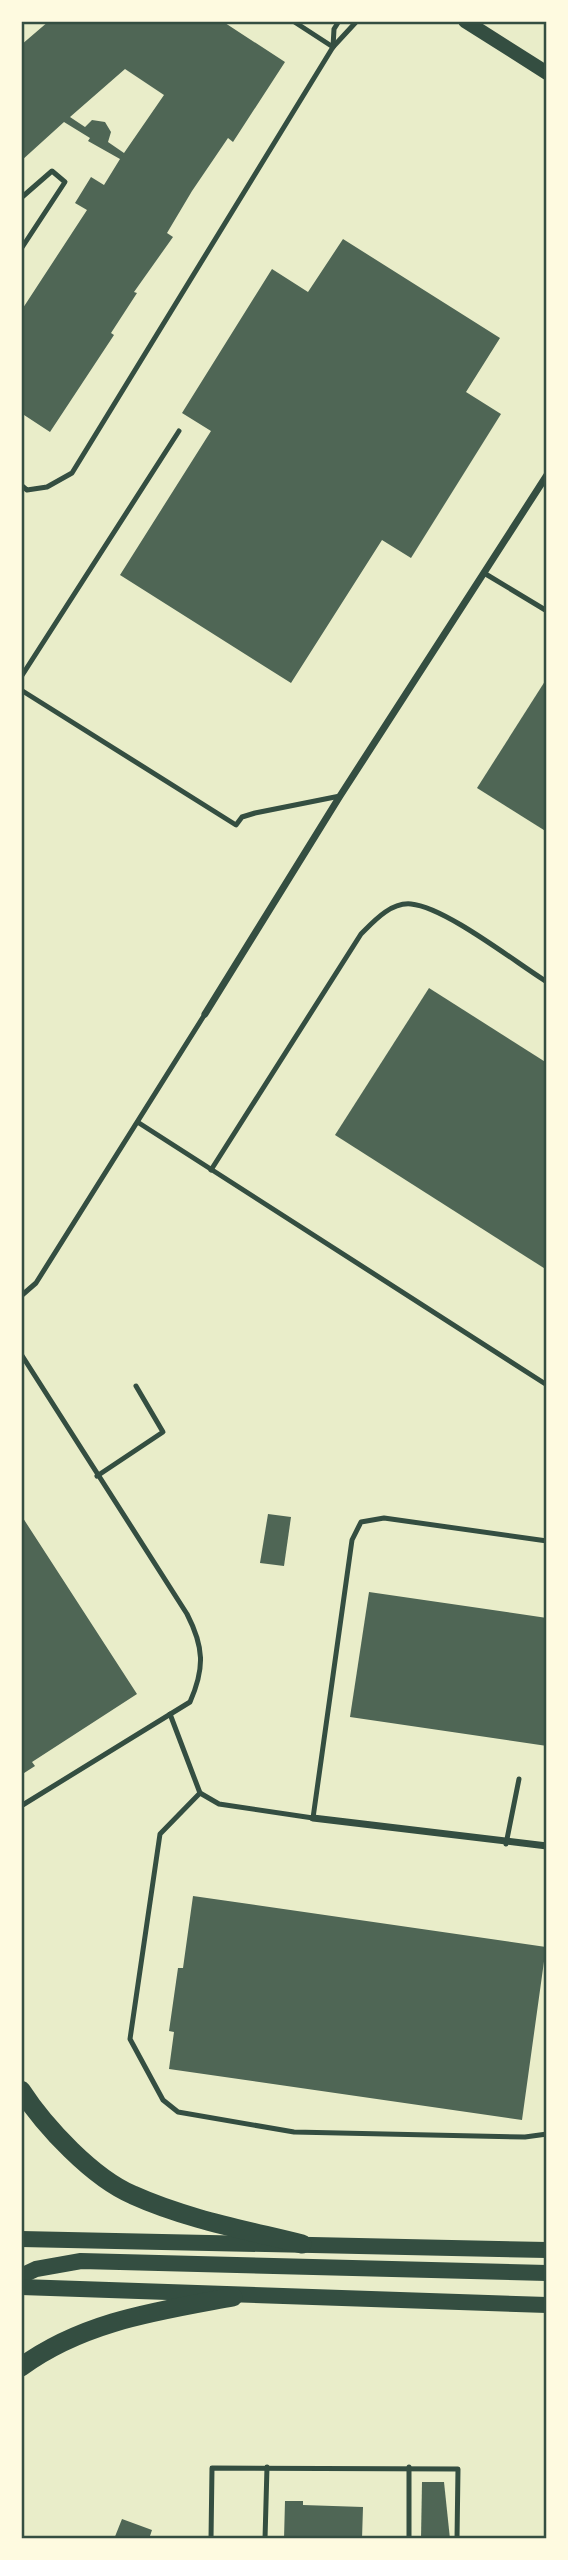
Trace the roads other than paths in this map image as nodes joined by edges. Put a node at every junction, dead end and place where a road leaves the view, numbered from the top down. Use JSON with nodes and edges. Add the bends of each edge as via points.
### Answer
{"nodes":[{"id":1,"x":293,"y":21,"type":"edge"},
{"id":2,"x":339,"y":21,"type":"edge"},
{"id":3,"x":357,"y":21,"type":"edge"},
{"id":4,"x":465,"y":21,"type":"edge"},
{"id":5,"x":333,"y":47,"type":"junction"},
{"id":6,"x":547,"y":73,"type":"edge"},
{"id":7,"x":21,"y":198,"type":"edge"},
{"id":8,"x":21,"y":249,"type":"edge"},
{"id":9,"x":179,"y":431,"type":"dead end"},
{"id":10,"x":547,"y":475,"type":"edge"},
{"id":11,"x":21,"y":485,"type":"edge"},
{"id":12,"x":484,"y":573,"type":"junction"},
{"id":13,"x":547,"y":611,"type":"edge"},
{"id":14,"x":21,"y":677,"type":"edge"},
{"id":15,"x":21,"y":690,"type":"edge"},
{"id":16,"x":340,"y":796,"type":"junction"},
{"id":17,"x":547,"y":982,"type":"edge"},
{"id":18,"x":205,"y":1014,"type":"joint"},
{"id":19,"x":139,"y":1123,"type":"junction"},
{"id":20,"x":211,"y":1170,"type":"junction"},
{"id":21,"x":21,"y":1296,"type":"edge"},
{"id":22,"x":21,"y":1354,"type":"edge"},
{"id":23,"x":547,"y":1385,"type":"edge"},
{"id":24,"x":136,"y":1386,"type":"dead end"},
{"id":25,"x":97,"y":1476,"type":"junction"},
{"id":26,"x":547,"y":1541,"type":"edge"},
{"id":27,"x":170,"y":1714,"type":"junction"},
{"id":28,"x":519,"y":1779,"type":"dead end"},
{"id":29,"x":200,"y":1793,"type":"junction"},
{"id":30,"x":21,"y":1806,"type":"edge"},
{"id":31,"x":313,"y":1818,"type":"junction"},
{"id":32,"x":506,"y":1843,"type":"junction"},
{"id":33,"x":547,"y":1846,"type":"edge"},
{"id":34,"x":21,"y":2090,"type":"edge"},
{"id":35,"x":547,"y":2134,"type":"edge"},
{"id":36,"x":21,"y":2239,"type":"edge"},
{"id":37,"x":302,"y":2244,"type":"junction"},
{"id":38,"x":547,"y":2250,"type":"edge"},
{"id":39,"x":547,"y":2273,"type":"edge"},
{"id":40,"x":21,"y":2276,"type":"edge"},
{"id":41,"x":21,"y":2287,"type":"edge"},
{"id":42,"x":233,"y":2297,"type":"junction"},
{"id":43,"x":547,"y":2305,"type":"edge"},
{"id":44,"x":21,"y":2367,"type":"edge"},
{"id":45,"x":267,"y":2467,"type":"junction"},
{"id":46,"x":409,"y":2467,"type":"junction"},
{"id":47,"x":211,"y":2539,"type":"edge"},
{"id":48,"x":265,"y":2539,"type":"edge"},
{"id":49,"x":409,"y":2539,"type":"edge"},
{"id":50,"x":457,"y":2539,"type":"edge"}],
"edges":[{"from":1,"to":5,"type":"lane"},
{"from":2,"to":5,"type":"lane"},
{"from":3,"to":5,"type":"lane"},
{"from":4,"to":6,"type":"main road"},
{"from":5,"to":11,"type":"lane","via":[[72,473],[47,487],[27,489]]},
{"from":7,"to":8,"type":"lane","via":[[52,171],[65,182]]},
{"from":9,"to":14,"type":"lane"},
{"from":10,"to":12,"type":"street"},
{"from":12,"to":13,"type":"lane"},
{"from":12,"to":16,"type":"street"},
{"from":15,"to":16,"type":"lane","via":[[236,825],[255,813]]},
{"from":16,"to":18,"type":"street"},
{"from":17,"to":20,"type":"lane","via":[[435,911],[408,903],[381,913],[361,934]]},
{"from":18,"to":19,"type":"lane"},
{"from":19,"to":20,"type":"lane"},
{"from":19,"to":21,"type":"lane","via":[[36,1283]]},
{"from":20,"to":23,"type":"lane"},
{"from":22,"to":25,"type":"lane"},
{"from":24,"to":25,"type":"lane","via":[[163,1432]]},
{"from":25,"to":27,"type":"lane","via":[[199,1638],[200,1680],[190,1702]]},
{"from":26,"to":31,"type":"lane","via":[[384,1518],[361,1522],[352,1541]]},
{"from":27,"to":29,"type":"lane"},
{"from":27,"to":30,"type":"lane"},
{"from":28,"to":32,"type":"lane"},
{"from":29,"to":31,"type":"lane","via":[[219,1804]]},
{"from":29,"to":35,"type":"lane","via":[[160,1834],[130,2039],[163,2100],[178,2112],[294,2132]]},
{"from":31,"to":32,"type":"street"},
{"from":32,"to":33,"type":"street"},
{"from":34,"to":37,"type":"highway","via":[[69,2147],[132,2195]]},
{"from":36,"to":37,"type":"main road"},
{"from":37,"to":38,"type":"main road"},
{"from":39,"to":40,"type":"main road","via":[[81,2261]]},
{"from":41,"to":42,"type":"main road"},
{"from":42,"to":43,"type":"main road"},
{"from":42,"to":44,"type":"highway","via":[[104,2323]]},
{"from":45,"to":46,"type":"lane"},
{"from":45,"to":47,"type":"lane","via":[[212,2468]]},
{"from":45,"to":48,"type":"lane"},
{"from":46,"to":49,"type":"lane"},
{"from":46,"to":50,"type":"lane","via":[[457,2469]]}]}
